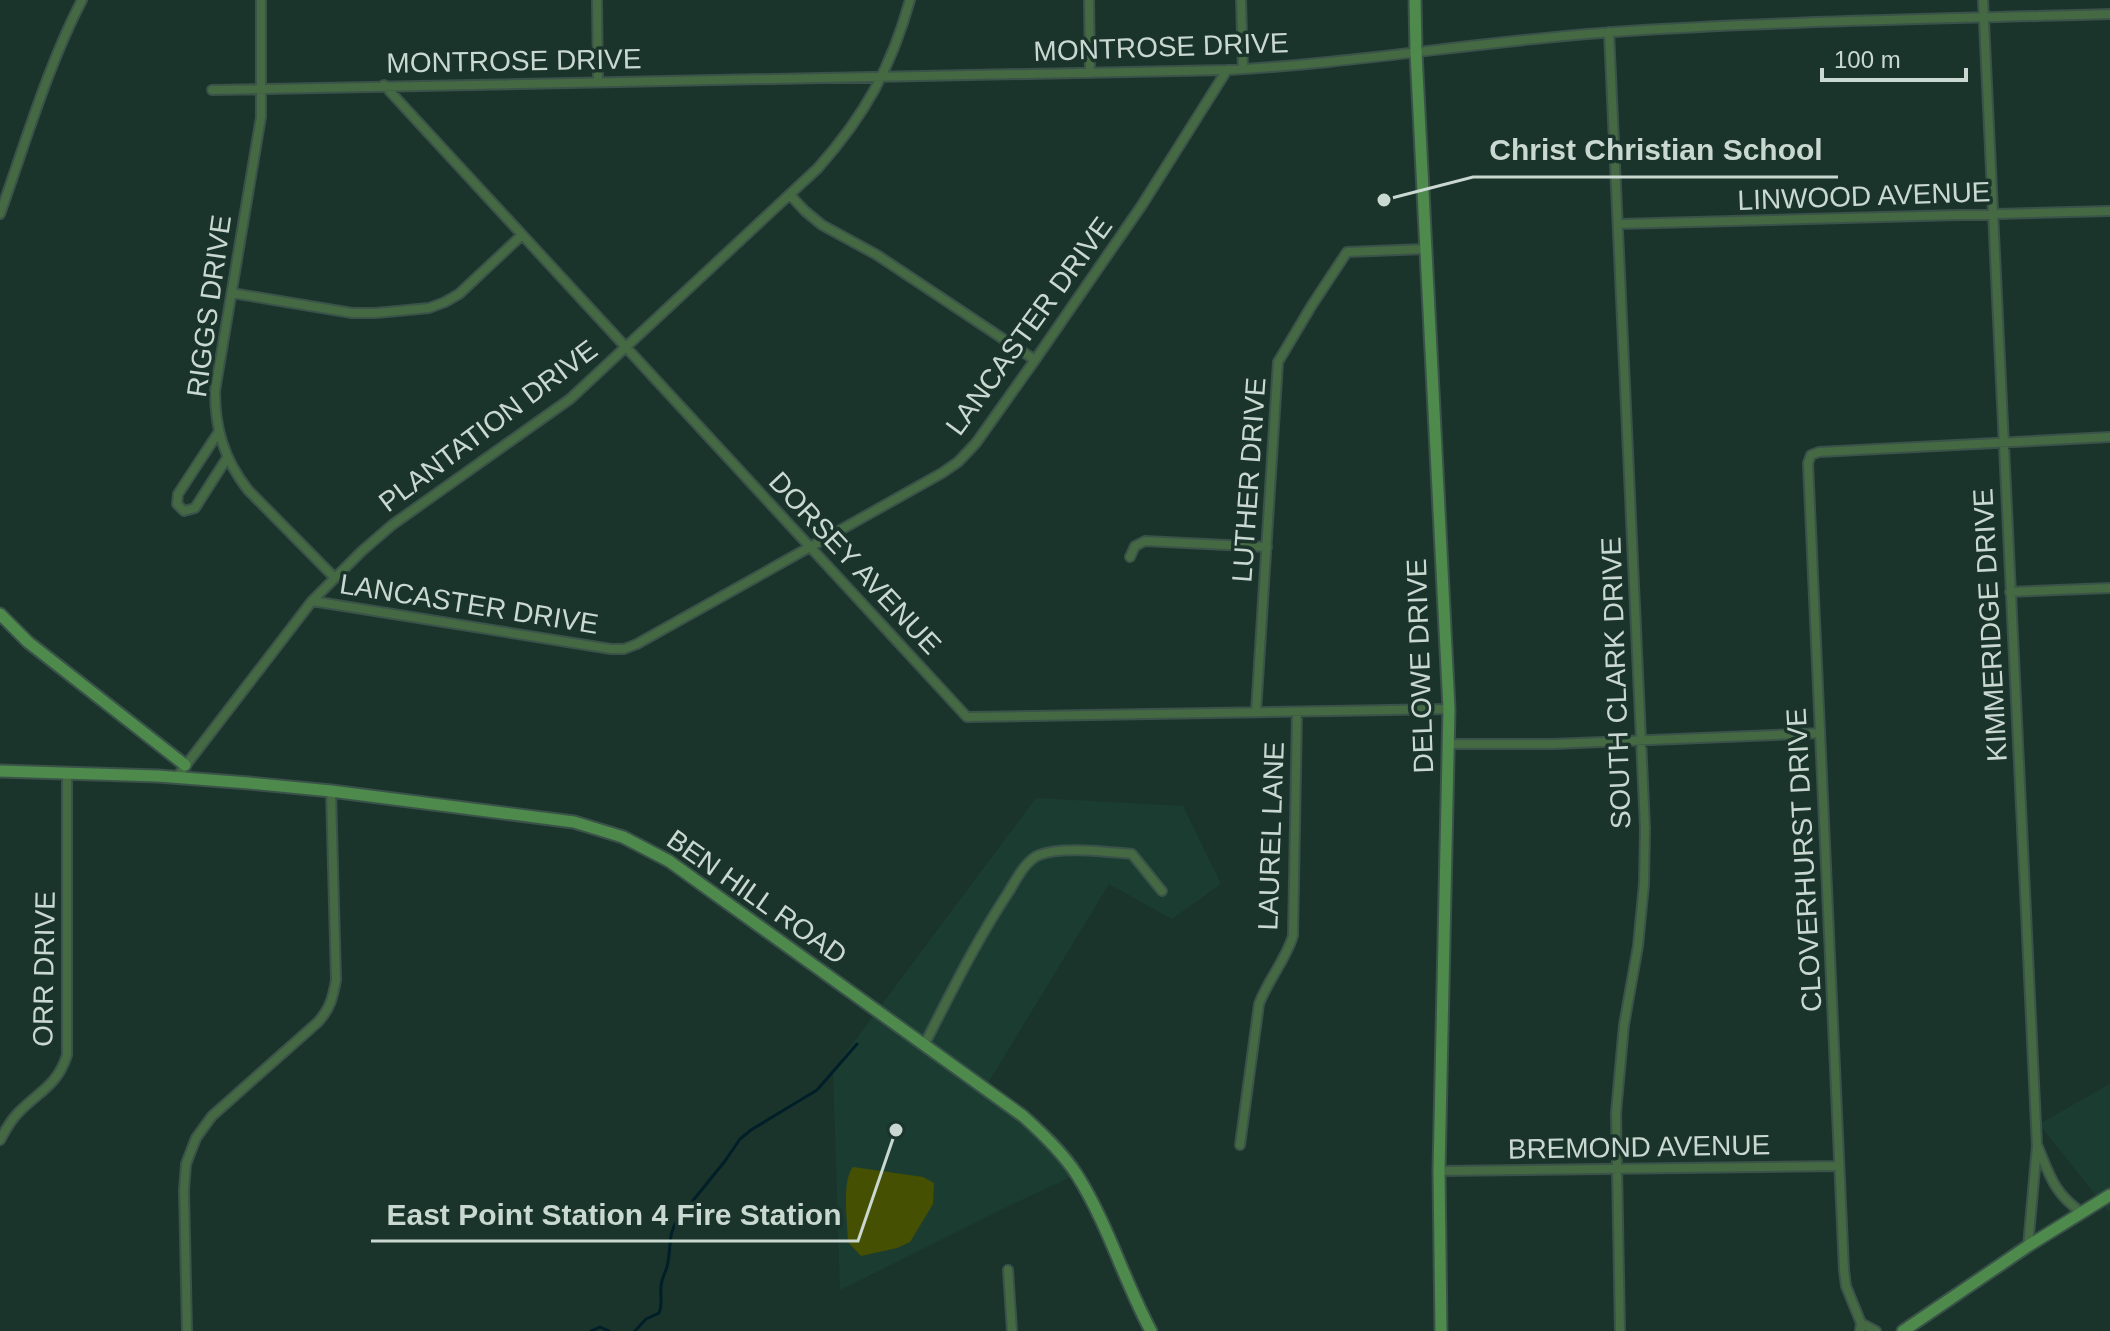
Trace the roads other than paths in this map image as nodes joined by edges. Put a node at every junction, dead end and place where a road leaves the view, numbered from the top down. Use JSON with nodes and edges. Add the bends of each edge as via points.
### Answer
{"nodes":[{"id":1,"x":82,"y":0,"type":"edge"},
{"id":2,"x":261,"y":0,"type":"edge"},
{"id":3,"x":597,"y":0,"type":"edge"},
{"id":4,"x":910,"y":0,"type":"edge"},
{"id":5,"x":1089,"y":0,"type":"edge"},
{"id":6,"x":1241,"y":0,"type":"edge"},
{"id":7,"x":1415,"y":0,"type":"edge"},
{"id":8,"x":1983,"y":0,"type":"edge"},
{"id":9,"x":2110,"y":14,"type":"edge"},
{"id":10,"x":1984,"y":18,"type":"junction"},
{"id":11,"x":1609,"y":32,"type":"junction"},
{"id":12,"x":1416,"y":52,"type":"junction"},
{"id":13,"x":1243,"y":69,"type":"junction"},
{"id":14,"x":1227,"y":70,"type":"junction"},
{"id":15,"x":1090,"y":73,"type":"junction"},
{"id":16,"x":882,"y":77,"type":"junction"},
{"id":17,"x":598,"y":81,"type":"junction"},
{"id":18,"x":384,"y":85,"type":"junction"},
{"id":19,"x":262,"y":89,"type":"junction"},
{"id":20,"x":212,"y":90,"type":"dead end"},
{"id":21,"x":790,"y":195,"type":"junction"},
{"id":22,"x":2110,"y":211,"type":"edge"},
{"id":23,"x":0,"y":214,"type":"edge"},
{"id":24,"x":1993,"y":215,"type":"junction"},
{"id":25,"x":1618,"y":224,"type":"junction"},
{"id":26,"x":522,"y":235,"type":"junction"},
{"id":27,"x":1425,"y":249,"type":"junction"},
{"id":28,"x":232,"y":293,"type":"junction"},
{"id":29,"x":626,"y":348,"type":"junction"},
{"id":30,"x":1035,"y":360,"type":"junction"},
{"id":31,"x":218,"y":433,"type":"junction"},
{"id":32,"x":2110,"y":437,"type":"edge"},
{"id":33,"x":2003,"y":441,"type":"junction"},
{"id":34,"x":227,"y":458,"type":"junction"},
{"id":35,"x":810,"y":547,"type":"junction"},
{"id":36,"x":1267,"y":547,"type":"junction"},
{"id":37,"x":1130,"y":557,"type":"dead end"},
{"id":38,"x":334,"y":577,"type":"junction"},
{"id":39,"x":2110,"y":588,"type":"edge"},
{"id":40,"x":2010,"y":592,"type":"junction"},
{"id":41,"x":312,"y":601,"type":"junction"},
{"id":42,"x":0,"y":614,"type":"edge"},
{"id":43,"x":1449,"y":709,"type":"junction"},
{"id":44,"x":1256,"y":712,"type":"junction"},
{"id":45,"x":1297,"y":712,"type":"junction"},
{"id":46,"x":1820,"y":733,"type":"junction"},
{"id":47,"x":1642,"y":741,"type":"junction"},
{"id":48,"x":1449,"y":744,"type":"junction"},
{"id":49,"x":185,"y":765,"type":"junction"},
{"id":50,"x":0,"y":771,"type":"edge"},
{"id":51,"x":67,"y":773,"type":"junction"},
{"id":52,"x":176,"y":778,"type":"junction"},
{"id":53,"x":331,"y":791,"type":"junction"},
{"id":54,"x":1162,"y":891,"type":"dead end"},
{"id":55,"x":924,"y":1045,"type":"junction"},
{"id":56,"x":0,"y":1140,"type":"edge"},
{"id":57,"x":1240,"y":1145,"type":"dead end"},
{"id":58,"x":2037,"y":1146,"type":"junction"},
{"id":59,"x":1839,"y":1166,"type":"junction"},
{"id":60,"x":1617,"y":1169,"type":"junction"},
{"id":61,"x":1439,"y":1171,"type":"junction"},
{"id":62,"x":2110,"y":1195,"type":"edge"},
{"id":63,"x":2081,"y":1212,"type":"junction"},
{"id":64,"x":2028,"y":1246,"type":"junction"},
{"id":65,"x":1008,"y":1270,"type":"dead end"},
{"id":66,"x":1860,"y":1327,"type":"edge"},
{"id":67,"x":1151,"y":1330,"type":"edge"},
{"id":68,"x":187,"y":1331,"type":"edge"},
{"id":69,"x":1012,"y":1331,"type":"edge"},
{"id":70,"x":1441,"y":1331,"type":"edge"},
{"id":71,"x":1620,"y":1331,"type":"edge"},
{"id":72,"x":1876,"y":1331,"type":"edge"},
{"id":73,"x":1903,"y":1331,"type":"edge"}],
"edges":[{"from":1,"to":23,"type":"street"},
{"from":2,"to":19,"type":"street","name":"RIGGS DRIVE"},
{"from":3,"to":17,"type":"street"},
{"from":4,"to":16,"type":"street","name":"PLANTATION DRIVE"},
{"from":5,"to":15,"type":"street"},
{"from":6,"to":13,"type":"street"},
{"from":7,"to":12,"type":"street","name":"DELOWE DRIVE"},
{"from":8,"to":10,"type":"street","name":"KIMMERIDGE DRIVE"},
{"from":9,"to":10,"type":"street","name":"MONTROSE DRIVE"},
{"from":10,"to":11,"type":"street","name":"MONTROSE DRIVE"},
{"from":10,"to":24,"type":"street","name":"KIMMERIDGE DRIVE"},
{"from":11,"to":12,"type":"street","name":"MONTROSE DRIVE"},
{"from":11,"to":25,"type":"street","name":"SOUTH CLARK DRIVE"},
{"from":12,"to":13,"type":"street","name":"MONTROSE DRIVE"},
{"from":12,"to":27,"type":"street","name":"DELOWE DRIVE"},
{"from":13,"to":14,"type":"street","name":"MONTROSE DRIVE"},
{"from":14,"to":15,"type":"street","name":"MONTROSE DRIVE"},
{"from":14,"to":30,"type":"street","name":"LANCASTER DRIVE"},
{"from":15,"to":16,"type":"street","name":"MONTROSE DRIVE"},
{"from":16,"to":17,"type":"street","name":"MONTROSE DRIVE"},
{"from":16,"to":21,"type":"street","name":"PLANTATION DRIVE","via":[[843,140]]},
{"from":17,"to":18,"type":"street","name":"MONTROSE DRIVE"},
{"from":18,"to":19,"type":"street","name":"MONTROSE DRIVE"},
{"from":18,"to":26,"type":"street","name":"DORSEY AVENUE"},
{"from":19,"to":20,"type":"street","name":"MONTROSE DRIVE"},
{"from":19,"to":28,"type":"street","name":"RIGGS DRIVE"},
{"from":21,"to":29,"type":"street","name":"PLANTATION DRIVE"},
{"from":21,"to":30,"type":"street","via":[[822,225],[877,255]]},
{"from":22,"to":24,"type":"street","name":"LINWOOD AVENUE"},
{"from":24,"to":25,"type":"street","name":"LINWOOD AVENUE"},
{"from":24,"to":33,"type":"street","name":"KIMMERIDGE DRIVE"},
{"from":25,"to":47,"type":"street","name":"SOUTH CLARK DRIVE"},
{"from":26,"to":28,"type":"street","via":[[459,294],[429,308],[352,313]]},
{"from":26,"to":29,"type":"street","name":"DORSEY AVENUE"},
{"from":27,"to":36,"type":"street","name":"LUTHER DRIVE","via":[[1347,252],[1278,362]]},
{"from":27,"to":43,"type":"street","name":"DELOWE DRIVE"},
{"from":28,"to":31,"type":"street","name":"RIGGS DRIVE","via":[[215,391]]},
{"from":29,"to":35,"type":"street","name":"DORSEY AVENUE"},
{"from":29,"to":38,"type":"street","name":"PLANTATION DRIVE","via":[[570,399],[392,525]]},
{"from":30,"to":35,"type":"street","name":"LANCASTER DRIVE","via":[[958,462]]},
{"from":31,"to":34,"type":"street","name":"RIGGS DRIVE"},
{"from":31,"to":34,"type":"street","via":[[178,494],[177,504],[184,511],[195,508]]},
{"from":32,"to":33,"type":"street","name":"CLOVERHURST DRIVE"},
{"from":33,"to":40,"type":"street","name":"KIMMERIDGE DRIVE"},
{"from":33,"to":46,"type":"street","name":"CLOVERHURST DRIVE","via":[[1811,455]]},
{"from":34,"to":38,"type":"street","name":"RIGGS DRIVE","via":[[248,490]]},
{"from":35,"to":41,"type":"street","name":"LANCASTER DRIVE","via":[[624,649]]},
{"from":35,"to":44,"type":"street","name":"DORSEY AVENUE","via":[[967,717]]},
{"from":36,"to":37,"type":"street","via":[[1145,541]]},
{"from":36,"to":44,"type":"street","name":"LUTHER DRIVE"},
{"from":38,"to":41,"type":"street","name":"PLANTATION DRIVE"},
{"from":39,"to":40,"type":"street"},
{"from":40,"to":58,"type":"street","name":"KIMMERIDGE DRIVE"},
{"from":41,"to":49,"type":"street","name":"PLANTATION DRIVE"},
{"from":42,"to":49,"type":"street"},
{"from":43,"to":45,"type":"street","name":"DORSEY AVENUE"},
{"from":43,"to":48,"type":"street","name":"DELOWE DRIVE"},
{"from":44,"to":45,"type":"street","name":"DORSEY AVENUE"},
{"from":45,"to":57,"type":"street","name":"LAUREL LANE","via":[[1293,936],[1259,1004]]},
{"from":46,"to":47,"type":"street"},
{"from":46,"to":59,"type":"street","name":"CLOVERHURST DRIVE"},
{"from":47,"to":48,"type":"street"},
{"from":47,"to":60,"type":"street","name":"SOUTH CLARK DRIVE","via":[[1644,884],[1619,1065]]},
{"from":48,"to":61,"type":"street","name":"DELOWE DRIVE"},
{"from":49,"to":52,"type":"street","name":"PLANTATION DRIVE"},
{"from":50,"to":51,"type":"street","name":"BEN HILL ROAD"},
{"from":51,"to":52,"type":"street","name":"BEN HILL ROAD"},
{"from":51,"to":56,"type":"street","name":"ORR DRIVE","via":[[67,1055],[56,1079],[17,1114]]},
{"from":52,"to":53,"type":"street","name":"BEN HILL ROAD"},
{"from":53,"to":55,"type":"street","name":"BEN HILL ROAD","via":[[574,822],[623,837],[669,861]]},
{"from":53,"to":68,"type":"street","via":[[336,980],[332,1001],[318,1022],[212,1116],[196,1138],[184,1190]]},
{"from":54,"to":55,"type":"street","via":[[1132,854],[1038,856],[1026,865],[988,924]]},
{"from":55,"to":67,"type":"street","name":"BEN HILL ROAD","via":[[1023,1116],[1065,1159],[1090,1197]]},
{"from":58,"to":63,"type":"street","via":[[2056,1189]]},
{"from":58,"to":64,"type":"street","name":"KIMMERIDGE DRIVE"},
{"from":59,"to":60,"type":"street","name":"BREMOND AVENUE"},
{"from":59,"to":66,"type":"street","name":"CLOVERHURST DRIVE","via":[[1846,1286]]},
{"from":60,"to":61,"type":"street","name":"BREMOND AVENUE"},
{"from":60,"to":71,"type":"street","name":"SOUTH CLARK DRIVE"},
{"from":61,"to":70,"type":"street","name":"DELOWE DRIVE"},
{"from":62,"to":63,"type":"street"},
{"from":63,"to":64,"type":"street"},
{"from":64,"to":73,"type":"street"},
{"from":65,"to":69,"type":"street"},
{"from":66,"to":72,"type":"street","name":"CLOVERHURST DRIVE"}]}
